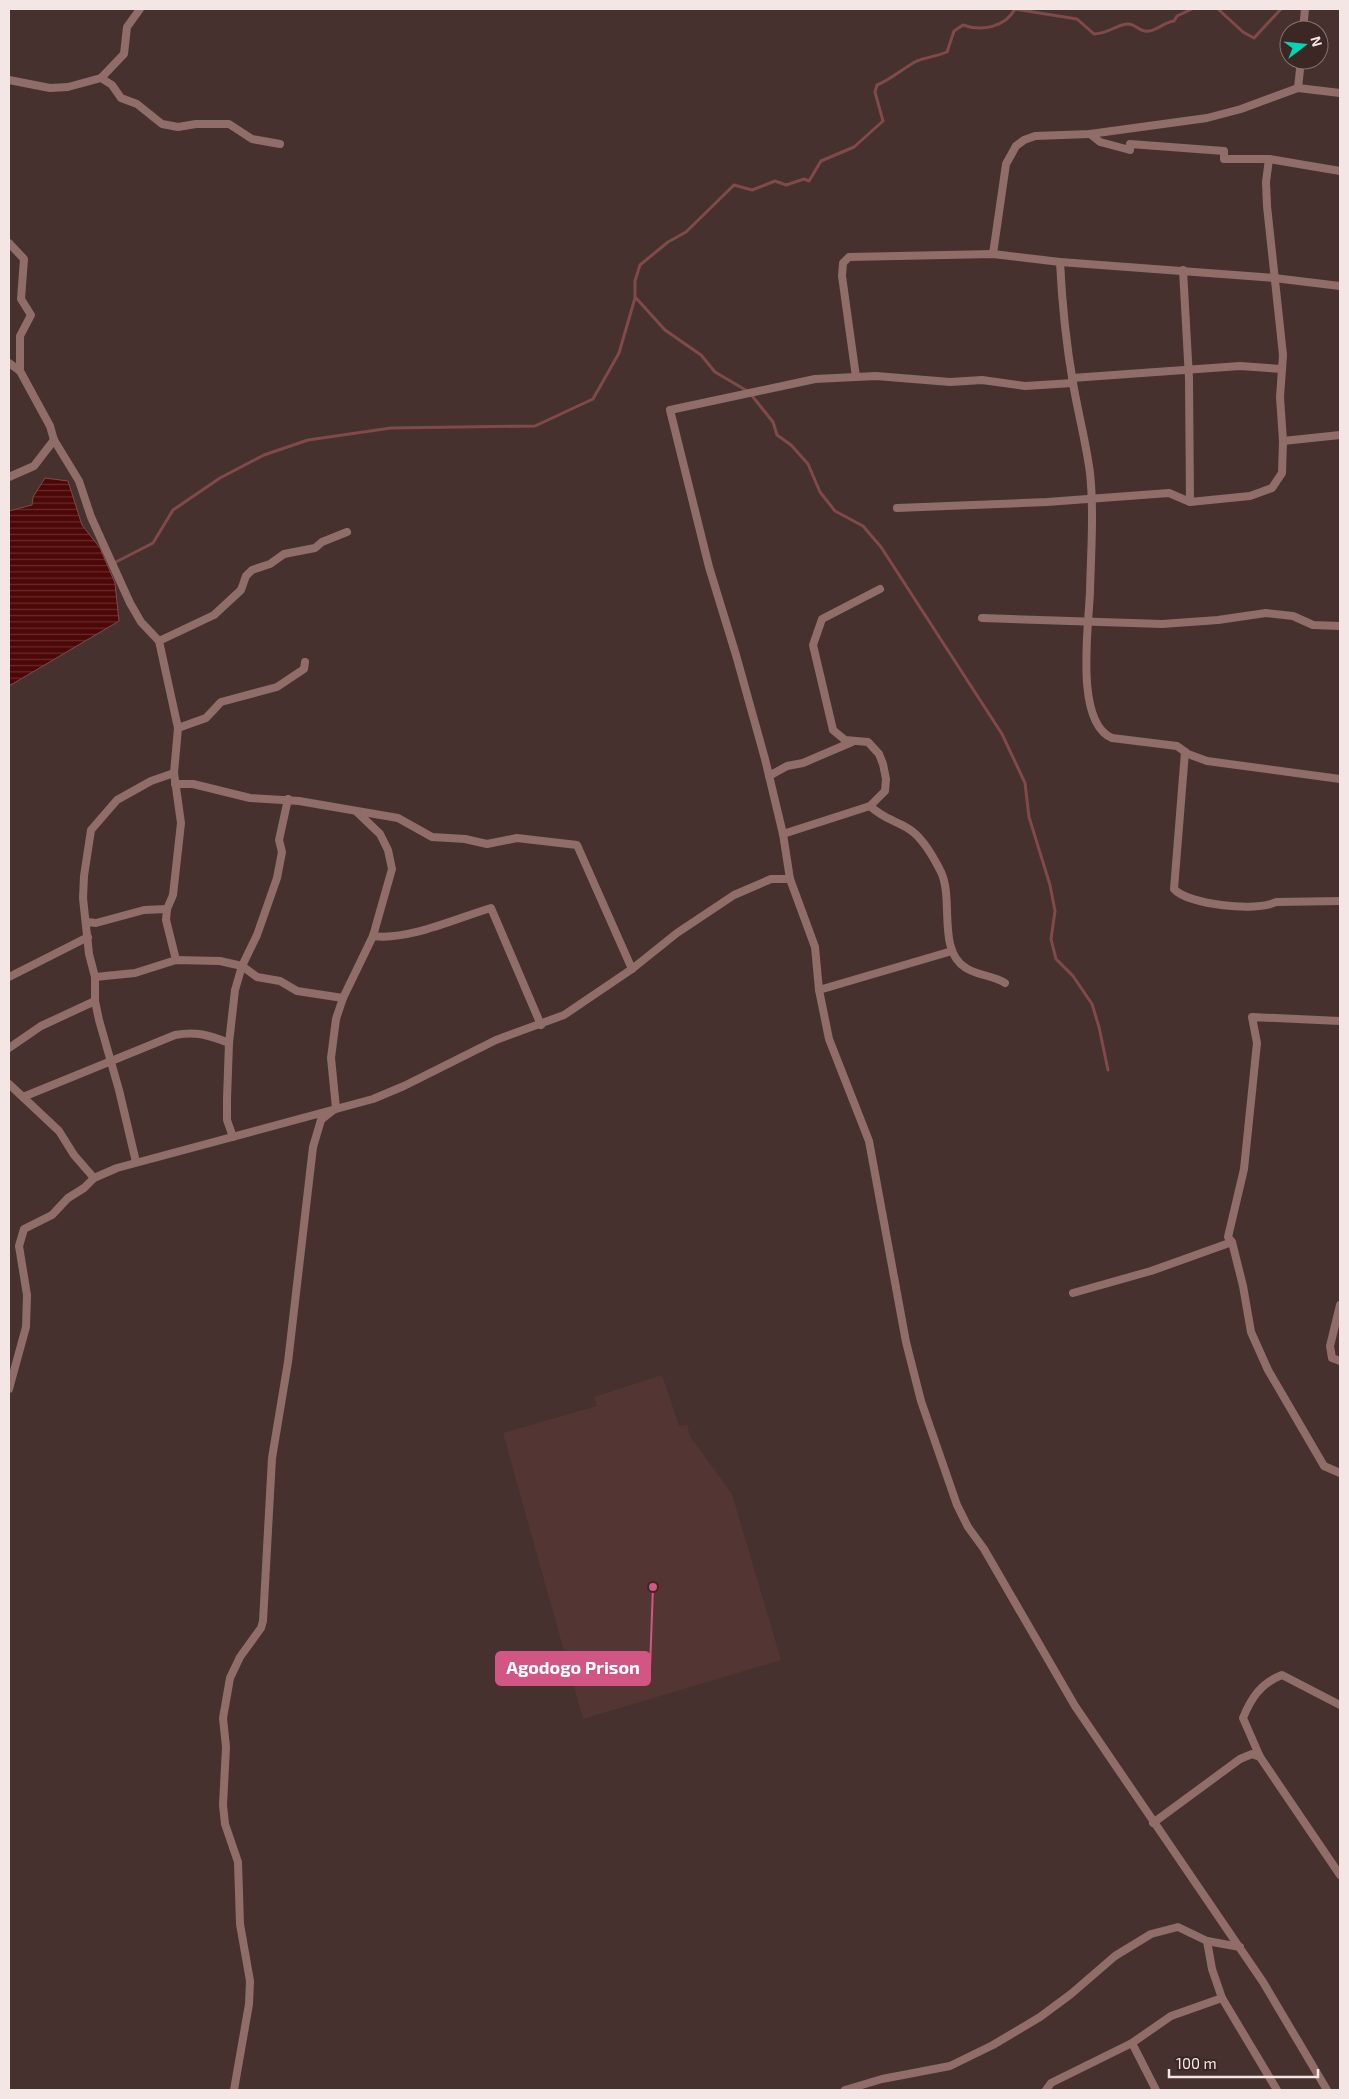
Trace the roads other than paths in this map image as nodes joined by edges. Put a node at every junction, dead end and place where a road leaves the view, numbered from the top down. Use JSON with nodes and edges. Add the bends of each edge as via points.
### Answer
{"nodes":[{"id":1,"x":140,"y":9,"type":"edge"},
{"id":2,"x":1300,"y":70,"type":"edge"},
{"id":3,"x":101,"y":78,"type":"junction"},
{"id":4,"x":9,"y":80,"type":"edge"},
{"id":5,"x":1298,"y":88,"type":"junction"},
{"id":6,"x":1340,"y":93,"type":"edge"},
{"id":7,"x":1090,"y":134,"type":"junction"},
{"id":8,"x":280,"y":144,"type":"dead end"},
{"id":9,"x":1269,"y":159,"type":"junction"},
{"id":10,"x":1340,"y":171,"type":"edge"},
{"id":11,"x":9,"y":243,"type":"edge"},
{"id":12,"x":993,"y":254,"type":"junction"},
{"id":13,"x":1060,"y":262,"type":"junction"},
{"id":14,"x":1182,"y":270,"type":"junction"},
{"id":15,"x":1274,"y":278,"type":"junction"},
{"id":16,"x":1340,"y":286,"type":"edge"},
{"id":17,"x":9,"y":363,"type":"edge"},
{"id":18,"x":1188,"y":369,"type":"junction"},
{"id":19,"x":1282,"y":369,"type":"junction"},
{"id":20,"x":20,"y":371,"type":"junction"},
{"id":21,"x":856,"y":377,"type":"junction"},
{"id":22,"x":1072,"y":380,"type":"junction"},
{"id":23,"x":1340,"y":435,"type":"edge"},
{"id":24,"x":54,"y":440,"type":"junction"},
{"id":25,"x":1284,"y":441,"type":"junction"},
{"id":26,"x":9,"y":477,"type":"edge"},
{"id":27,"x":1090,"y":499,"type":"junction"},
{"id":28,"x":1190,"y":502,"type":"junction"},
{"id":29,"x":897,"y":508,"type":"dead end"},
{"id":30,"x":347,"y":532,"type":"dead end"},
{"id":31,"x":880,"y":589,"type":"dead end"},
{"id":32,"x":982,"y":618,"type":"dead end"},
{"id":33,"x":1089,"y":621,"type":"junction"},
{"id":34,"x":1340,"y":626,"type":"edge"},
{"id":35,"x":159,"y":642,"type":"junction"},
{"id":36,"x":305,"y":662,"type":"dead end"},
{"id":37,"x":178,"y":728,"type":"junction"},
{"id":38,"x":852,"y":742,"type":"junction"},
{"id":39,"x":1185,"y":752,"type":"junction"},
{"id":40,"x":174,"y":772,"type":"junction"},
{"id":41,"x":769,"y":776,"type":"junction"},
{"id":42,"x":1340,"y":779,"type":"edge"},
{"id":43,"x":175,"y":784,"type":"junction"},
{"id":44,"x":288,"y":799,"type":"junction"},
{"id":45,"x":870,"y":806,"type":"junction"},
{"id":46,"x":357,"y":812,"type":"junction"},
{"id":47,"x":784,"y":834,"type":"junction"},
{"id":48,"x":790,"y":879,"type":"junction"},
{"id":49,"x":1340,"y":901,"type":"edge"},
{"id":50,"x":167,"y":909,"type":"junction"},
{"id":51,"x":87,"y":922,"type":"junction"},
{"id":52,"x":373,"y":936,"type":"junction"},
{"id":53,"x":88,"y":937,"type":"junction"},
{"id":54,"x":952,"y":951,"type":"junction"},
{"id":55,"x":176,"y":960,"type":"junction"},
{"id":56,"x":242,"y":966,"type":"junction"},
{"id":57,"x":632,"y":969,"type":"junction"},
{"id":58,"x":9,"y":977,"type":"edge"},
{"id":59,"x":95,"y":977,"type":"junction"},
{"id":60,"x":1005,"y":982,"type":"dead end"},
{"id":61,"x":819,"y":990,"type":"junction"},
{"id":62,"x":343,"y":998,"type":"junction"},
{"id":63,"x":95,"y":1001,"type":"junction"},
{"id":64,"x":1340,"y":1021,"type":"edge"},
{"id":65,"x":541,"y":1025,"type":"junction"},
{"id":66,"x":229,"y":1043,"type":"junction"},
{"id":67,"x":9,"y":1048,"type":"edge"},
{"id":68,"x":110,"y":1060,"type":"junction"},
{"id":69,"x":9,"y":1084,"type":"edge"},
{"id":70,"x":23,"y":1097,"type":"junction"},
{"id":71,"x":336,"y":1108,"type":"junction"},
{"id":72,"x":233,"y":1138,"type":"junction"},
{"id":73,"x":136,"y":1162,"type":"junction"},
{"id":74,"x":94,"y":1178,"type":"junction"},
{"id":75,"x":1232,"y":1242,"type":"junction"},
{"id":76,"x":1073,"y":1294,"type":"dead end"},
{"id":77,"x":1340,"y":1305,"type":"edge"},
{"id":78,"x":1340,"y":1361,"type":"edge"},
{"id":79,"x":9,"y":1389,"type":"edge"},
{"id":80,"x":1340,"y":1473,"type":"edge"},
{"id":81,"x":1340,"y":1705,"type":"edge"},
{"id":82,"x":1260,"y":1757,"type":"junction"},
{"id":83,"x":1153,"y":1823,"type":"junction"},
{"id":84,"x":1339,"y":1872,"type":"edge"},
{"id":85,"x":1207,"y":1941,"type":"junction"},
{"id":86,"x":1240,"y":1947,"type":"junction"},
{"id":87,"x":1222,"y":1998,"type":"junction"},
{"id":88,"x":1132,"y":2043,"type":"junction"},
{"id":89,"x":234,"y":2090,"type":"edge"},
{"id":90,"x":847,"y":2090,"type":"edge"},
{"id":91,"x":1046,"y":2090,"type":"edge"},
{"id":92,"x":1156,"y":2090,"type":"edge"},
{"id":93,"x":1277,"y":2090,"type":"edge"},
{"id":94,"x":1327,"y":2090,"type":"edge"}],
"edges":[{"from":1,"to":3,"type":"street","via":[[127,27],[124,54]]},
{"from":2,"to":5,"type":"street"},
{"from":3,"to":4,"type":"street","via":[[50,88]]},
{"from":3,"to":8,"type":"street","via":[[112,85],[121,98],[137,104],[162,124],[178,127],[230,124],[252,139]]},
{"from":5,"to":6,"type":"street"},
{"from":5,"to":7,"type":"street","via":[[1207,118]]},
{"from":7,"to":9,"type":"street","via":[[1100,142],[1130,150],[1130,144],[1170,146],[1224,151],[1224,159]]},
{"from":7,"to":12,"type":"street","via":[[1035,136],[1016,146],[1006,164]]},
{"from":9,"to":10,"type":"street"},
{"from":9,"to":15,"type":"street","via":[[1267,206]]},
{"from":11,"to":20,"type":"street","via":[[24,259],[21,300],[31,315],[20,336]]},
{"from":12,"to":13,"type":"street"},
{"from":12,"to":21,"type":"street","via":[[849,256],[843,263],[842,276]]},
{"from":13,"to":14,"type":"street"},
{"from":13,"to":22,"type":"street"},
{"from":14,"to":15,"type":"street"},
{"from":14,"to":18,"type":"street"},
{"from":15,"to":16,"type":"street"},
{"from":15,"to":19,"type":"street"},
{"from":17,"to":20,"type":"street"},
{"from":18,"to":19,"type":"street","via":[[1240,366]]},
{"from":18,"to":22,"type":"street"},
{"from":18,"to":28,"type":"street"},
{"from":19,"to":25,"type":"street","via":[[1280,397]]},
{"from":20,"to":24,"type":"street","via":[[50,426]]},
{"from":21,"to":22,"type":"street","via":[[950,382],[982,380],[1025,386]]},
{"from":21,"to":41,"type":"street","via":[[815,379],[670,410],[709,567]]},
{"from":22,"to":27,"type":"street","via":[[1086,449]]},
{"from":23,"to":25,"type":"street"},
{"from":24,"to":26,"type":"street","via":[[34,466]]},
{"from":24,"to":35,"type":"street","via":[[78,481],[91,517],[141,622]]},
{"from":25,"to":28,"type":"street","via":[[1282,473],[1272,488],[1250,496]]},
{"from":27,"to":28,"type":"street","via":[[1169,493]]},
{"from":27,"to":29,"type":"street"},
{"from":27,"to":33,"type":"street"},
{"from":30,"to":35,"type":"street","via":[[315,548],[284,554],[270,564],[252,570],[241,590],[214,615]]},
{"from":31,"to":38,"type":"street","via":[[822,619],[814,645],[833,730]]},
{"from":32,"to":33,"type":"street"},
{"from":33,"to":34,"type":"street","via":[[1181,623],[1266,613],[1294,616],[1313,626]]},
{"from":33,"to":39,"type":"street","via":[[1085,656],[1092,710],[1099,728],[1112,738],[1156,742],[1176,746]]},
{"from":35,"to":37,"type":"street"},
{"from":36,"to":37,"type":"street","via":[[304,669],[277,686],[221,702],[206,718]]},
{"from":37,"to":40,"type":"street"},
{"from":38,"to":41,"type":"street"},
{"from":38,"to":45,"type":"street","via":[[868,742],[883,764],[885,792]]},
{"from":39,"to":42,"type":"street","via":[[1207,761]]},
{"from":39,"to":49,"type":"street","via":[[1174,890],[1180,896],[1229,907]]},
{"from":40,"to":43,"type":"street"},
{"from":40,"to":51,"type":"street","via":[[151,780],[117,800],[91,830],[83,898]]},
{"from":41,"to":47,"type":"street"},
{"from":43,"to":44,"type":"street","via":[[193,784],[250,798]]},
{"from":43,"to":50,"type":"street","via":[[180,823],[173,895]]},
{"from":44,"to":46,"type":"street"},
{"from":44,"to":56,"type":"street","via":[[279,840],[282,852],[277,878]]},
{"from":45,"to":47,"type":"street"},
{"from":45,"to":54,"type":"street","via":[[882,817],[909,829],[918,837],[941,872]]},
{"from":46,"to":52,"type":"street","via":[[380,834],[392,869]]},
{"from":46,"to":57,"type":"street","via":[[398,818],[432,837],[487,844],[518,838],[576,845]]},
{"from":47,"to":48,"type":"street"},
{"from":48,"to":57,"type":"street","via":[[771,879],[734,895],[677,933]]},
{"from":48,"to":61,"type":"street","via":[[815,947]]},
{"from":50,"to":51,"type":"street","via":[[144,910],[96,923]]},
{"from":50,"to":55,"type":"street","via":[[166,920]]},
{"from":51,"to":53,"type":"street"},
{"from":52,"to":62,"type":"street"},
{"from":52,"to":65,"type":"street","via":[[385,938],[418,931],[491,908]]},
{"from":53,"to":58,"type":"street"},
{"from":53,"to":59,"type":"street"},
{"from":54,"to":60,"type":"street","via":[[966,969]]},
{"from":54,"to":61,"type":"street"},
{"from":55,"to":56,"type":"street","via":[[220,961]]},
{"from":55,"to":59,"type":"street","via":[[135,973]]},
{"from":56,"to":62,"type":"street","via":[[257,977],[280,981],[298,991]]},
{"from":56,"to":66,"type":"street","via":[[235,990]]},
{"from":57,"to":65,"type":"street","via":[[564,1015]]},
{"from":59,"to":63,"type":"street"},
{"from":61,"to":83,"type":"street","via":[[830,1039],[869,1141],[906,1342],[921,1401],[958,1505],[1075,1706]]},
{"from":62,"to":71,"type":"street","via":[[336,1019],[331,1058]]},
{"from":63,"to":67,"type":"street","via":[[41,1026]]},
{"from":63,"to":68,"type":"street"},
{"from":64,"to":75,"type":"street","via":[[1252,1017],[1257,1043],[1243,1180],[1228,1237]]},
{"from":65,"to":71,"type":"street","via":[[496,1040],[373,1099]]},
{"from":66,"to":68,"type":"street","via":[[191,1032]]},
{"from":66,"to":72,"type":"street","via":[[227,1120]]},
{"from":68,"to":70,"type":"street"},
{"from":68,"to":73,"type":"street"},
{"from":69,"to":70,"type":"street"},
{"from":70,"to":74,"type":"street","via":[[59,1131]]},
{"from":71,"to":72,"type":"street"},
{"from":71,"to":89,"type":"street","via":[[322,1120],[313,1147],[288,1362],[272,1458],[263,1621],[230,1678],[223,1718],[226,1748],[223,1806],[225,1824],[238,1862],[240,1924],[250,1981]]},
{"from":72,"to":73,"type":"street"},
{"from":73,"to":74,"type":"street"},
{"from":74,"to":79,"type":"street","via":[[52,1215],[24,1229],[19,1246],[27,1295],[26,1327]]},
{"from":75,"to":76,"type":"street"},
{"from":75,"to":80,"type":"street","via":[[1251,1332],[1268,1370],[1324,1466]]},
{"from":77,"to":78,"type":"street","via":[[1329,1351],[1332,1358]]},
{"from":81,"to":82,"type":"street","via":[[1282,1675],[1270,1679],[1250,1699],[1243,1718]]},
{"from":82,"to":83,"type":"street","via":[[1246,1755]]},
{"from":82,"to":84,"type":"street"},
{"from":83,"to":86,"type":"street"},
{"from":85,"to":86,"type":"street"},
{"from":85,"to":87,"type":"street"},
{"from":85,"to":90,"type":"street","via":[[1178,1926],[1151,1934],[1104,1963],[1071,1994],[993,2046],[950,2066],[882,2079]]},
{"from":86,"to":94,"type":"street"},
{"from":87,"to":88,"type":"street","via":[[1171,2016]]},
{"from":87,"to":93,"type":"street"},
{"from":88,"to":91,"type":"street","via":[[1050,2083]]},
{"from":88,"to":92,"type":"street"}]}
